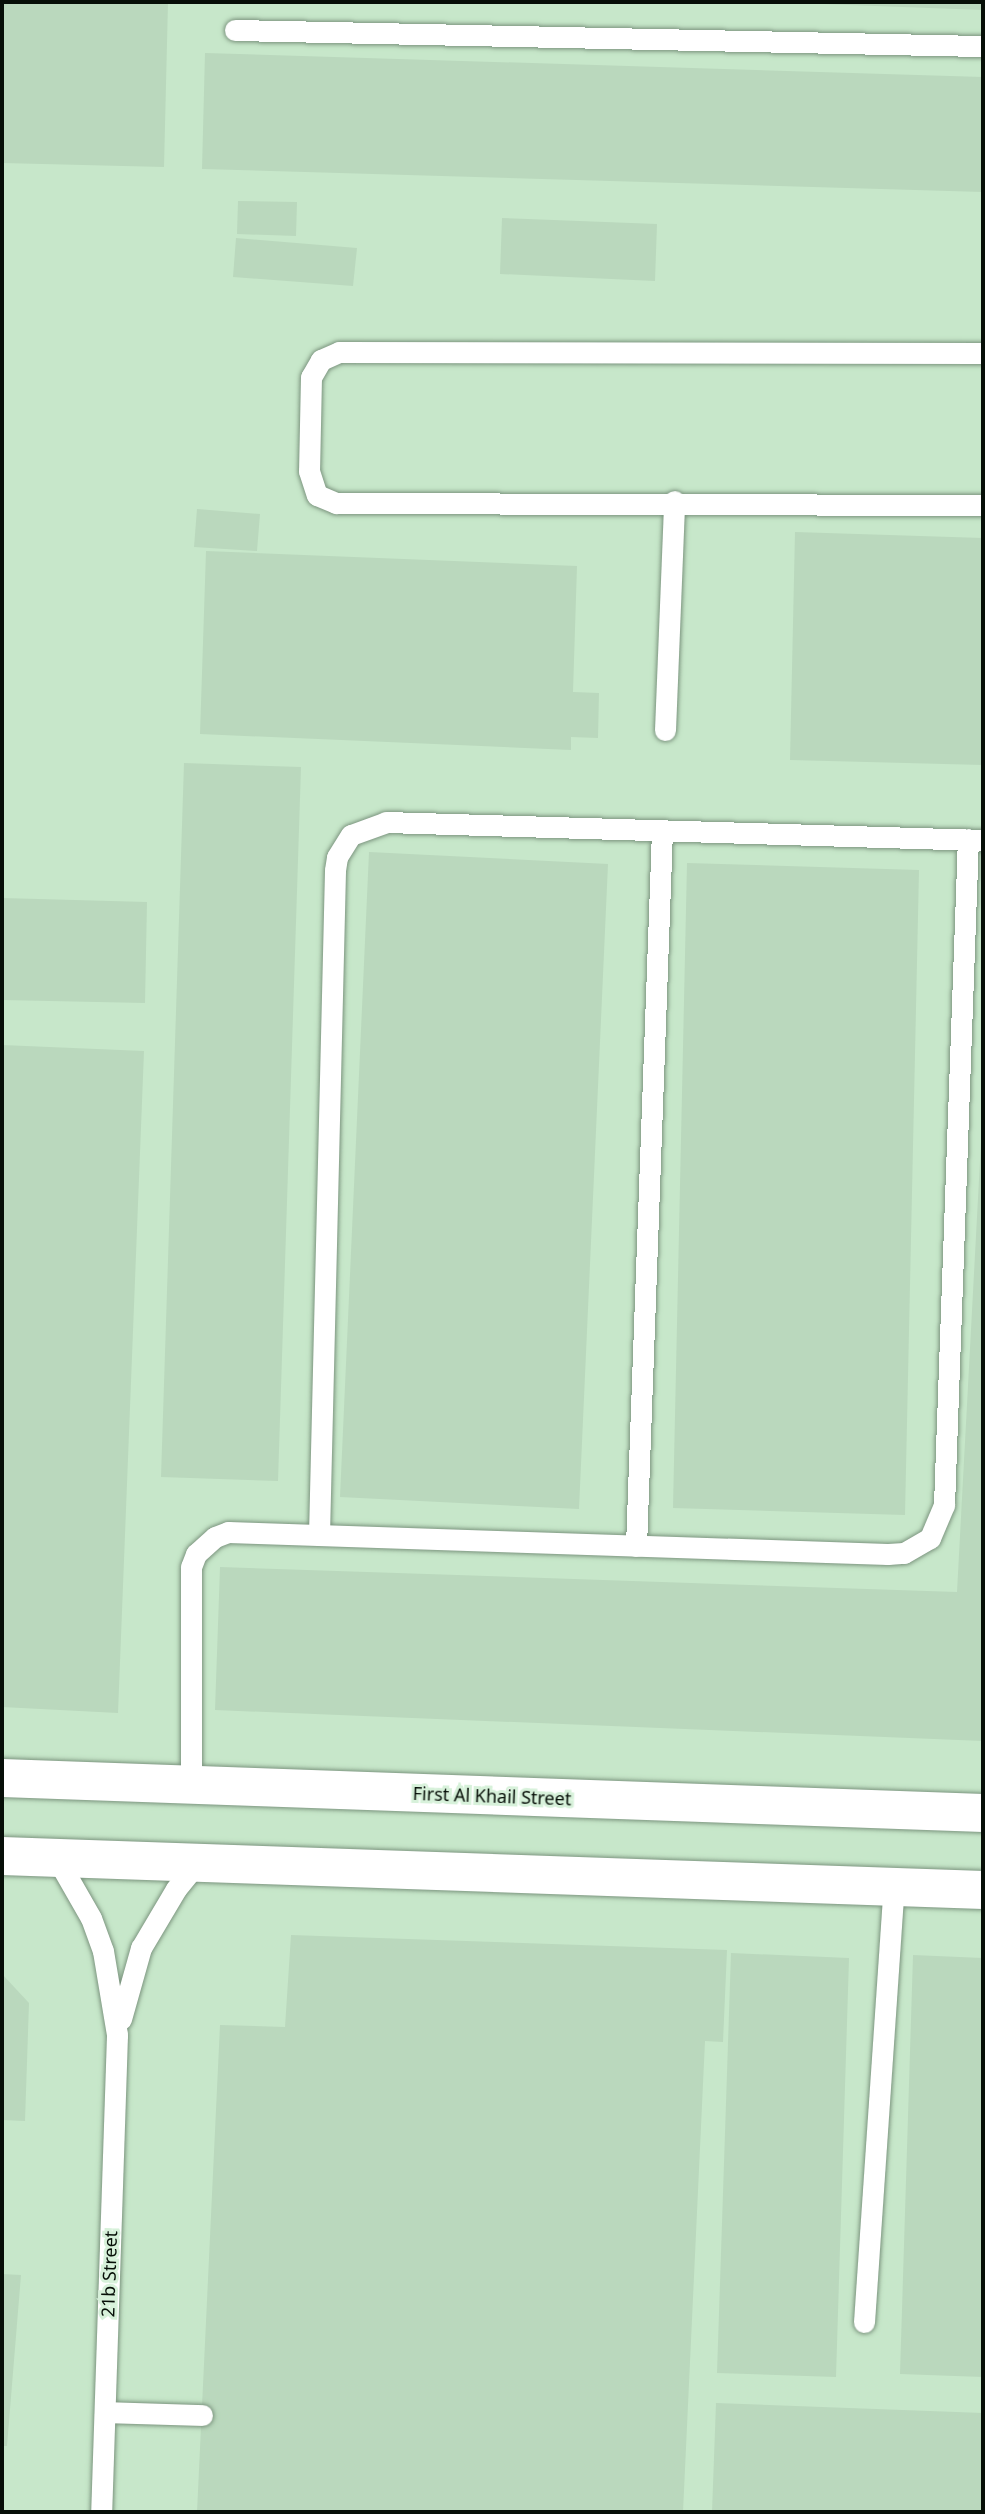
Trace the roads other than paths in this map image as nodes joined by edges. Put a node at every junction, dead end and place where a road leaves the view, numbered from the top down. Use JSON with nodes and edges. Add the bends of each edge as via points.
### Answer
{"nodes":[{"id":1,"x":235,"y":30,"type":"dead end"},
{"id":2,"x":983,"y":46,"type":"edge"},
{"id":3,"x":983,"y":353,"type":"edge"},
{"id":4,"x":674,"y":501,"type":"junction"},
{"id":5,"x":983,"y":505,"type":"edge"},
{"id":6,"x":665,"y":730,"type":"dead end"},
{"id":7,"x":663,"y":830,"type":"junction"},
{"id":8,"x":976,"y":840,"type":"edge"},
{"id":9,"x":319,"y":1535,"type":"junction"},
{"id":10,"x":636,"y":1546,"type":"junction"},
{"id":11,"x":2,"y":1778,"type":"edge"},
{"id":12,"x":191,"y":1785,"type":"junction"},
{"id":13,"x":983,"y":1813,"type":"edge"},
{"id":14,"x":2,"y":1856,"type":"edge"},
{"id":15,"x":56,"y":1857,"type":"junction"},
{"id":16,"x":197,"y":1863,"type":"junction"},
{"id":17,"x":894,"y":1885,"type":"junction"},
{"id":18,"x":983,"y":1890,"type":"edge"},
{"id":19,"x":117,"y":2035,"type":"junction"},
{"id":20,"x":864,"y":2322,"type":"dead end"},
{"id":21,"x":105,"y":2412,"type":"junction"},
{"id":22,"x":202,"y":2415,"type":"dead end"},
{"id":23,"x":101,"y":2512,"type":"edge"}],
"edges":[{"from":1,"to":2,"type":"lane"},
{"from":3,"to":4,"type":"lane","via":[[339,352],[321,360],[311,377],[310,480],[326,501]]},
{"from":4,"to":5,"type":"lane"},
{"from":4,"to":6,"type":"lane"},
{"from":7,"to":8,"type":"lane"},
{"from":7,"to":9,"type":"lane","via":[[386,822],[360,828],[342,845],[335,870]]},
{"from":7,"to":10,"type":"lane"},
{"from":8,"to":10,"type":"lane","via":[[940,1523],[917,1547],[888,1554]]},
{"from":9,"to":10,"type":"lane"},
{"from":9,"to":12,"type":"lane","via":[[228,1532],[204,1544],[196,1555],[190,1580]]},
{"from":11,"to":12,"type":"main road","name":"First Al Khail Street"},
{"from":12,"to":13,"type":"main road","name":"First Al Khail Street"},
{"from":14,"to":15,"type":"main road"},
{"from":15,"to":16,"type":"main road"},
{"from":15,"to":19,"type":"lane","name":"21b Street","via":[[99,1940]]},
{"from":16,"to":17,"type":"main road"},
{"from":16,"to":19,"type":"lane","name":"21b Street","via":[[141,1948]]},
{"from":17,"to":18,"type":"main road"},
{"from":17,"to":20,"type":"lane"},
{"from":19,"to":21,"type":"lane","name":"21b Street"},
{"from":21,"to":22,"type":"lane"},
{"from":21,"to":23,"type":"lane","name":"21b Street"}]}
